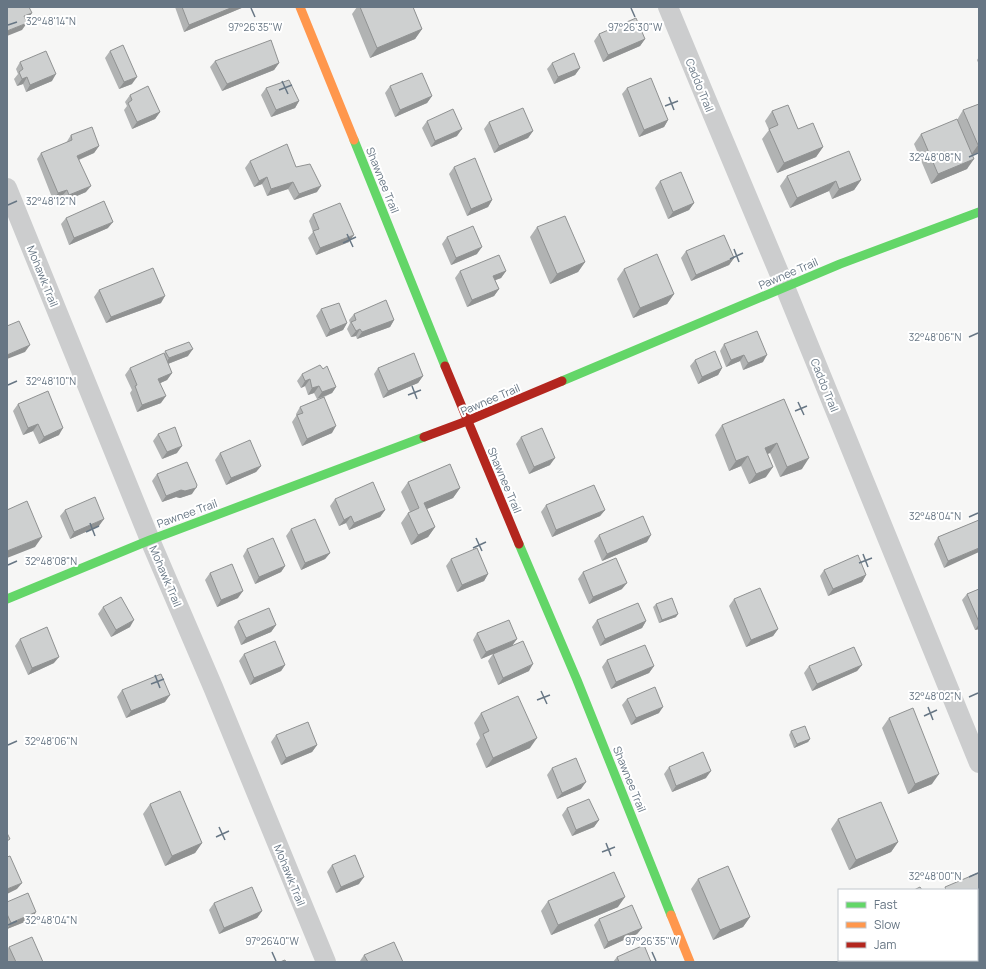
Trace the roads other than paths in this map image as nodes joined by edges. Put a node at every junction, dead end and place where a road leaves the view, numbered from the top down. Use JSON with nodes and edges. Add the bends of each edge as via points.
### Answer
{"nodes":[{"id":1,"x":300,"y":7,"type":"edge"},
{"id":2,"x":668,"y":7,"type":"edge"},
{"id":3,"x":7,"y":188,"type":"edge"},
{"id":4,"x":979,"y":212,"type":"edge"},
{"id":5,"x":785,"y":287,"type":"junction"},
{"id":6,"x":467,"y":421,"type":"junction"},
{"id":7,"x":150,"y":540,"type":"junction"},
{"id":8,"x":7,"y":600,"type":"edge"},
{"id":9,"x":979,"y":763,"type":"edge"},
{"id":10,"x":326,"y":962,"type":"edge"},
{"id":11,"x":690,"y":962,"type":"edge"}],
"edges":[{"from":1,"to":6,"type":"street","name":"Shawnee Trail"},
{"from":2,"to":5,"type":"street","name":"Caddo Trail"},
{"from":3,"to":7,"type":"street","name":"Mohawk Trail"},
{"from":4,"to":5,"type":"street","name":"Pawnee Trail"},
{"from":5,"to":6,"type":"street","name":"Pawnee Trail"},
{"from":5,"to":9,"type":"street","name":"Caddo Trail"},
{"from":6,"to":7,"type":"street","name":"Pawnee Trail"},
{"from":6,"to":11,"type":"street","name":"Shawnee Trail","via":[[577,680]]},
{"from":7,"to":8,"type":"street","name":"Pawnee Trail"},
{"from":7,"to":10,"type":"street","name":"Mohawk Trail"}]}
